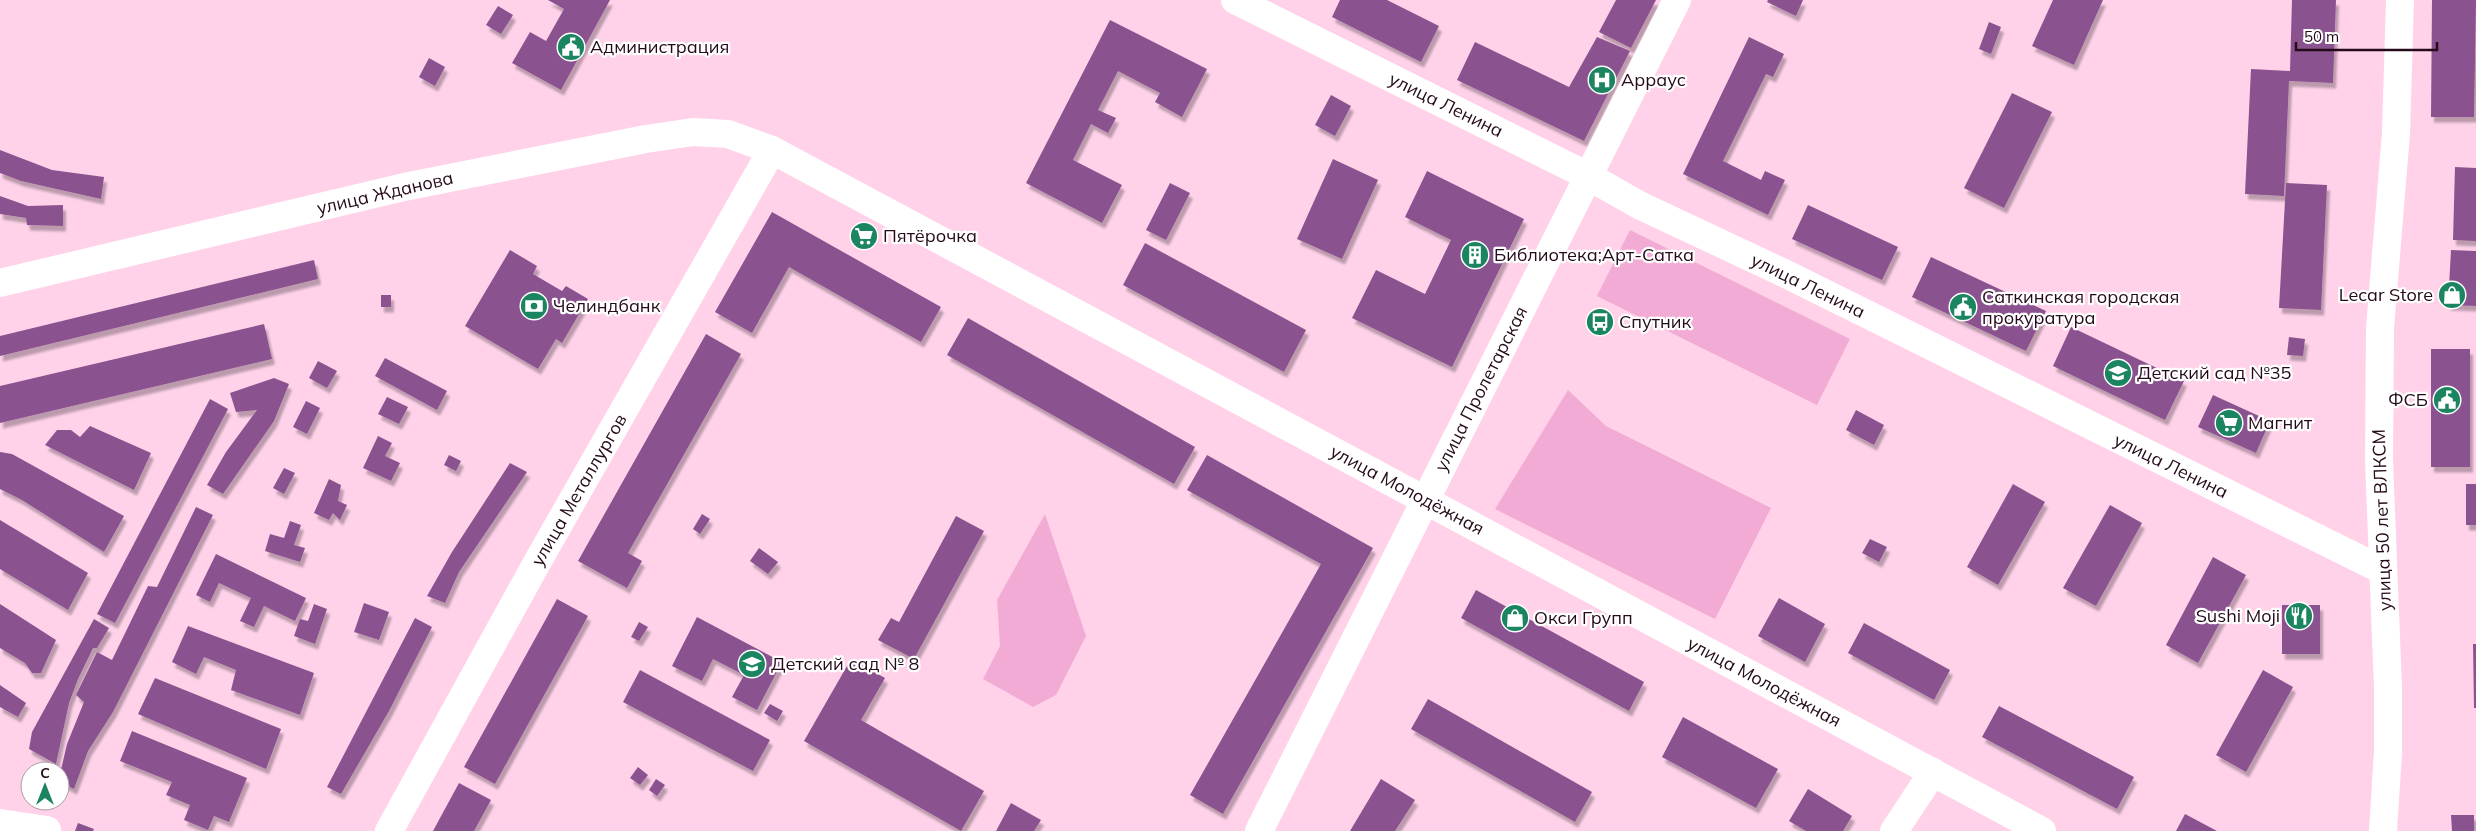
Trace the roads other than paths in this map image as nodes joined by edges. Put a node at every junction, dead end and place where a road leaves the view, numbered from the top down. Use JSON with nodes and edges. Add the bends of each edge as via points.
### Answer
{"nodes":[{"id":1,"x":1235,"y":0,"type":"edge"},
{"id":2,"x":1677,"y":0,"type":"edge"},
{"id":3,"x":2400,"y":0,"type":"edge"},
{"id":4,"x":772,"y":150,"type":"junction"},
{"id":5,"x":1588,"y":176,"type":"junction"},
{"id":6,"x":0,"y":283,"type":"edge"},
{"id":7,"x":1425,"y":500,"type":"junction"},
{"id":8,"x":2382,"y":570,"type":"junction"},
{"id":9,"x":1933,"y":772,"type":"junction"},
{"id":10,"x":0,"y":823,"type":"edge"},
{"id":11,"x":47,"y":830,"type":"edge"},
{"id":12,"x":390,"y":831,"type":"edge"},
{"id":13,"x":1259,"y":831,"type":"edge"},
{"id":14,"x":1894,"y":831,"type":"edge"},
{"id":15,"x":2042,"y":831,"type":"edge"},
{"id":16,"x":2383,"y":831,"type":"edge"}],
"edges":[{"from":1,"to":5,"type":"main road","name":"улица Ленина"},
{"from":2,"to":5,"type":"main road","name":"улица Пролетарская"},
{"from":3,"to":8,"type":"main road","name":"улица 50 лет ВЛКСМ","via":[[2396,133],[2380,328]]},
{"from":4,"to":6,"type":"main road","name":"улица Жданова","via":[[728,134],[693,132],[638,140],[404,187]]},
{"from":4,"to":7,"type":"main road","name":"улица Молодёжная"},
{"from":4,"to":12,"type":"main road","name":"улица Металлургов","via":[[539,559]]},
{"from":5,"to":7,"type":"main road","name":"улица Пролетарская"},
{"from":5,"to":8,"type":"main road","name":"улица Ленина","via":[[1639,205],[1788,275]]},
{"from":7,"to":9,"type":"main road","name":"улица Молодёжная"},
{"from":7,"to":13,"type":"main road","name":"улица Пролетарская"},
{"from":8,"to":16,"type":"main road","name":"улица 50 лет ВЛКСМ","via":[[2388,719]]},
{"from":9,"to":14,"type":"main road"},
{"from":9,"to":15,"type":"main road","name":"улица Молодёжная"},
{"from":10,"to":11,"type":"main road"}]}
